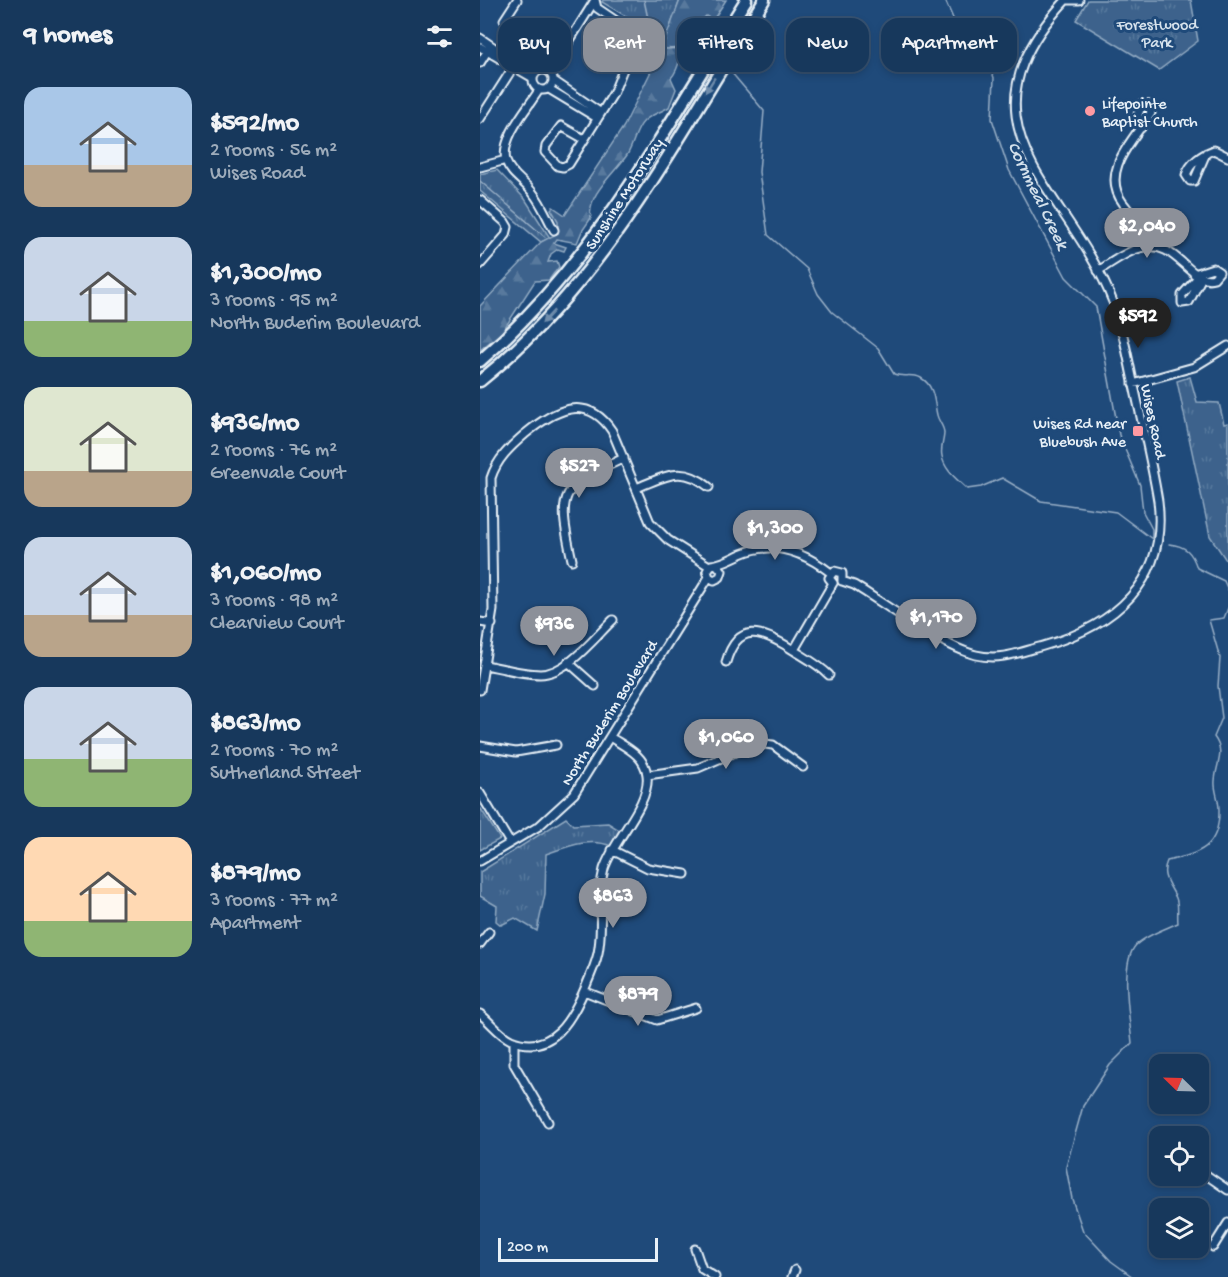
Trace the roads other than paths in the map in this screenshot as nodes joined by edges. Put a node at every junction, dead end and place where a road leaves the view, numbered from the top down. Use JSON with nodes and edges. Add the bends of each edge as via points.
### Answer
{"nodes":[{"id":1,"x":517,"y":0,"type":"edge"},
{"id":2,"x":595,"y":0,"type":"edge"},
{"id":3,"x":746,"y":0,"type":"edge"},
{"id":4,"x":764,"y":0,"type":"edge"},
{"id":5,"x":1067,"y":0,"type":"edge"},
{"id":6,"x":1079,"y":0,"type":"edge"},
{"id":7,"x":505,"y":18,"type":"edge"},
{"id":8,"x":480,"y":38,"type":"edge"},
{"id":9,"x":571,"y":38,"type":"edge"},
{"id":10,"x":480,"y":47,"type":"edge"},
{"id":11,"x":489,"y":48,"type":"junction"},
{"id":12,"x":498,"y":54,"type":"edge"},
{"id":13,"x":480,"y":63,"type":"edge"},
{"id":14,"x":510,"y":72,"type":"edge"},
{"id":15,"x":528,"y":72,"type":"edge"},
{"id":16,"x":550,"y":72,"type":"joint"},
{"id":17,"x":535,"y":75,"type":"junction"},
{"id":18,"x":554,"y":81,"type":"junction"},
{"id":19,"x":549,"y":89,"type":"junction"},
{"id":20,"x":539,"y":90,"type":"junction"},
{"id":21,"x":599,"y":116,"type":"junction"},
{"id":22,"x":480,"y":119,"type":"edge"},
{"id":23,"x":1141,"y":128,"type":"dead end"},
{"id":24,"x":584,"y":139,"type":"junction"},
{"id":25,"x":1206,"y":153,"type":"dead end"},
{"id":26,"x":1228,"y":157,"type":"edge"},
{"id":27,"x":506,"y":160,"type":"junction"},
{"id":28,"x":480,"y":167,"type":"edge"},
{"id":29,"x":480,"y":200,"type":"edge"},
{"id":30,"x":554,"y":230,"type":"dead end"},
{"id":31,"x":1145,"y":247,"type":"junction"},
{"id":32,"x":480,"y":265,"type":"edge"},
{"id":33,"x":1098,"y":271,"type":"junction"},
{"id":34,"x":1201,"y":274,"type":"junction"},
{"id":35,"x":1183,"y":294,"type":"junction"},
{"id":36,"x":1191,"y":299,"type":"junction"},
{"id":37,"x":1228,"y":346,"type":"edge"},
{"id":38,"x":480,"y":361,"type":"edge"},
{"id":39,"x":480,"y":381,"type":"edge"},
{"id":40,"x":1133,"y":384,"type":"junction"},
{"id":41,"x":624,"y":458,"type":"junction"},
{"id":42,"x":709,"y":487,"type":"dead end"},
{"id":43,"x":636,"y":488,"type":"junction"},
{"id":44,"x":490,"y":512,"type":"junction"},
{"id":45,"x":480,"y":513,"type":"edge"},
{"id":46,"x":572,"y":560,"type":"dead end"},
{"id":47,"x":709,"y":566,"type":"junction"},
{"id":48,"x":718,"y":566,"type":"junction"},
{"id":49,"x":831,"y":573,"type":"junction"},
{"id":50,"x":709,"y":577,"type":"junction"},
{"id":51,"x":842,"y":581,"type":"junction"},
{"id":52,"x":833,"y":584,"type":"junction"},
{"id":53,"x":613,"y":620,"type":"dead end"},
{"id":54,"x":480,"y":622,"type":"edge"},
{"id":55,"x":492,"y":624,"type":"junction"},
{"id":56,"x":794,"y":650,"type":"junction"},
{"id":57,"x":568,"y":662,"type":"junction"},
{"id":58,"x":726,"y":662,"type":"dead end"},
{"id":59,"x":485,"y":665,"type":"junction"},
{"id":60,"x":829,"y":675,"type":"dead end"},
{"id":61,"x":595,"y":686,"type":"dead end"},
{"id":62,"x":480,"y":690,"type":"edge"},
{"id":63,"x":610,"y":737,"type":"junction"},
{"id":64,"x":556,"y":745,"type":"dead end"},
{"id":65,"x":480,"y":746,"type":"edge"},
{"id":66,"x":803,"y":767,"type":"dead end"},
{"id":67,"x":647,"y":775,"type":"junction"},
{"id":68,"x":480,"y":793,"type":"edge"},
{"id":69,"x":510,"y":843,"type":"junction"},
{"id":70,"x":612,"y":850,"type":"junction"},
{"id":71,"x":480,"y":861,"type":"edge"},
{"id":72,"x":685,"y":874,"type":"dead end"},
{"id":73,"x":489,"y":932,"type":"dead end"},
{"id":74,"x":480,"y":944,"type":"edge"},
{"id":75,"x":584,"y":991,"type":"junction"},
{"id":76,"x":696,"y":1008,"type":"dead end"},
{"id":77,"x":480,"y":1014,"type":"edge"},
{"id":78,"x":514,"y":1041,"type":"junction"},
{"id":79,"x":548,"y":1122,"type":"dead end"},
{"id":80,"x":1209,"y":1177,"type":"edge"},
{"id":81,"x":1228,"y":1190,"type":"edge"},
{"id":82,"x":1228,"y":1223,"type":"edge"},
{"id":83,"x":1213,"y":1247,"type":"dead end"},
{"id":84,"x":695,"y":1249,"type":"dead end"},
{"id":85,"x":715,"y":1277,"type":"edge"}],
"edges":[{"from":1,"to":7,"type":"street"},
{"from":2,"to":9,"type":"street"},
{"from":2,"to":21,"type":"street","via":[[597,8],[637,35],[613,94]]},
{"from":3,"to":38,"type":"highway","name":"Sunshine Motorway","via":[[586,250],[541,303]]},
{"from":4,"to":39,"type":"highway","name":"Sunshine Motorway","one_way":true,"via":[[598,260],[546,319]]},
{"from":5,"to":6,"type":"street"},
{"from":5,"to":33,"type":"street","name":"Wises Road","via":[[1024,64],[1016,102],[1017,124],[1030,164]]},
{"from":8,"to":11,"type":"street"},
{"from":10,"to":11,"type":"street"},
{"from":11,"to":12,"type":"street"},
{"from":11,"to":13,"type":"street"},
{"from":11,"to":17,"type":"street"},
{"from":14,"to":22,"type":"street"},
{"from":15,"to":17,"type":"street"},
{"from":16,"to":17,"type":"street"},
{"from":16,"to":18,"type":"street"},
{"from":17,"to":20,"type":"street","via":[[534,84]]},
{"from":18,"to":19,"type":"street"},
{"from":18,"to":21,"type":"street"},
{"from":19,"to":20,"type":"street"},
{"from":19,"to":21,"type":"street"},
{"from":20,"to":27,"type":"street","via":[[513,130]]},
{"from":21,"to":24,"type":"street"},
{"from":23,"to":31,"type":"street","via":[[1120,159],[1115,178],[1120,198],[1141,226]]},
{"from":24,"to":24,"type":"street","via":[[563,167],[545,153],[557,128],[565,127]]},
{"from":25,"to":26,"type":"street","via":[[1214,150]]},
{"from":27,"to":28,"type":"street"},
{"from":27,"to":30,"type":"street","via":[[536,195]]},
{"from":29,"to":32,"type":"street","via":[[508,227],[506,235]]},
{"from":31,"to":33,"type":"street"},
{"from":31,"to":34,"type":"street","via":[[1173,253]]},
{"from":33,"to":40,"type":"street","name":"Wises Road","via":[[1115,306]]},
{"from":34,"to":34,"type":"street","via":[[1213,279],[1219,272],[1213,268]]},
{"from":34,"to":35,"type":"street"},
{"from":34,"to":36,"type":"street"},
{"from":35,"to":36,"type":"street"},
{"from":35,"to":36,"type":"street","via":[[1182,303]]},
{"from":37,"to":40,"type":"street","via":[[1194,368]]},
{"from":40,"to":51,"type":"street","name":"Wises Road","via":[[1159,512],[1158,535],[1153,561],[1133,596],[1107,619],[1061,641],[1017,655],[970,654]]},
{"from":41,"to":43,"type":"street"},
{"from":41,"to":44,"type":"street","via":[[612,431],[597,415],[574,408],[553,412],[510,447],[496,465],[491,478]]},
{"from":41,"to":46,"type":"street","via":[[581,478],[569,491],[562,512]]},
{"from":42,"to":43,"type":"street","via":[[680,473]]},
{"from":43,"to":47,"type":"street","via":[[656,529]]},
{"from":44,"to":45,"type":"street"},
{"from":44,"to":55,"type":"street"},
{"from":47,"to":48,"type":"street"},
{"from":47,"to":50,"type":"street"},
{"from":48,"to":49,"type":"street","via":[[742,554],[773,548],[799,553]]},
{"from":48,"to":50,"type":"street","via":[[722,571],[720,577]]},
{"from":49,"to":51,"type":"street","via":[[840,572]]},
{"from":49,"to":52,"type":"street"},
{"from":50,"to":63,"type":"street","name":"North Buderim Boulevard"},
{"from":51,"to":52,"type":"street"},
{"from":52,"to":56,"type":"street"},
{"from":53,"to":57,"type":"street"},
{"from":54,"to":55,"type":"street"},
{"from":55,"to":59,"type":"street"},
{"from":56,"to":58,"type":"street","via":[[767,634],[752,633],[733,645]]},
{"from":56,"to":60,"type":"street"},
{"from":57,"to":59,"type":"street","via":[[552,673],[539,674]]},
{"from":57,"to":61,"type":"street"},
{"from":59,"to":62,"type":"street"},
{"from":63,"to":67,"type":"street","via":[[638,756]]},
{"from":63,"to":69,"type":"street","name":"North Buderim Boulevard","via":[[565,803]]},
{"from":64,"to":65,"type":"street","via":[[516,752]]},
{"from":66,"to":67,"type":"street","via":[[773,746],[756,743],[698,768]]},
{"from":67,"to":70,"type":"street","via":[[645,794]]},
{"from":68,"to":69,"type":"street"},
{"from":69,"to":71,"type":"street","name":"North Buderim Boulevard"},
{"from":70,"to":72,"type":"street","via":[[648,868]]},
{"from":70,"to":75,"type":"street","via":[[601,887],[599,951]]},
{"from":73,"to":74,"type":"street"},
{"from":75,"to":76,"type":"street","via":[[657,1020]]},
{"from":75,"to":78,"type":"street","via":[[569,1022],[558,1034],[536,1043]]},
{"from":77,"to":78,"type":"street"},
{"from":78,"to":79,"type":"street","via":[[514,1064]]},
{"from":80,"to":81,"type":"street"},
{"from":82,"to":83,"type":"street"},
{"from":84,"to":85,"type":"street","via":[[702,1269]]}]}
